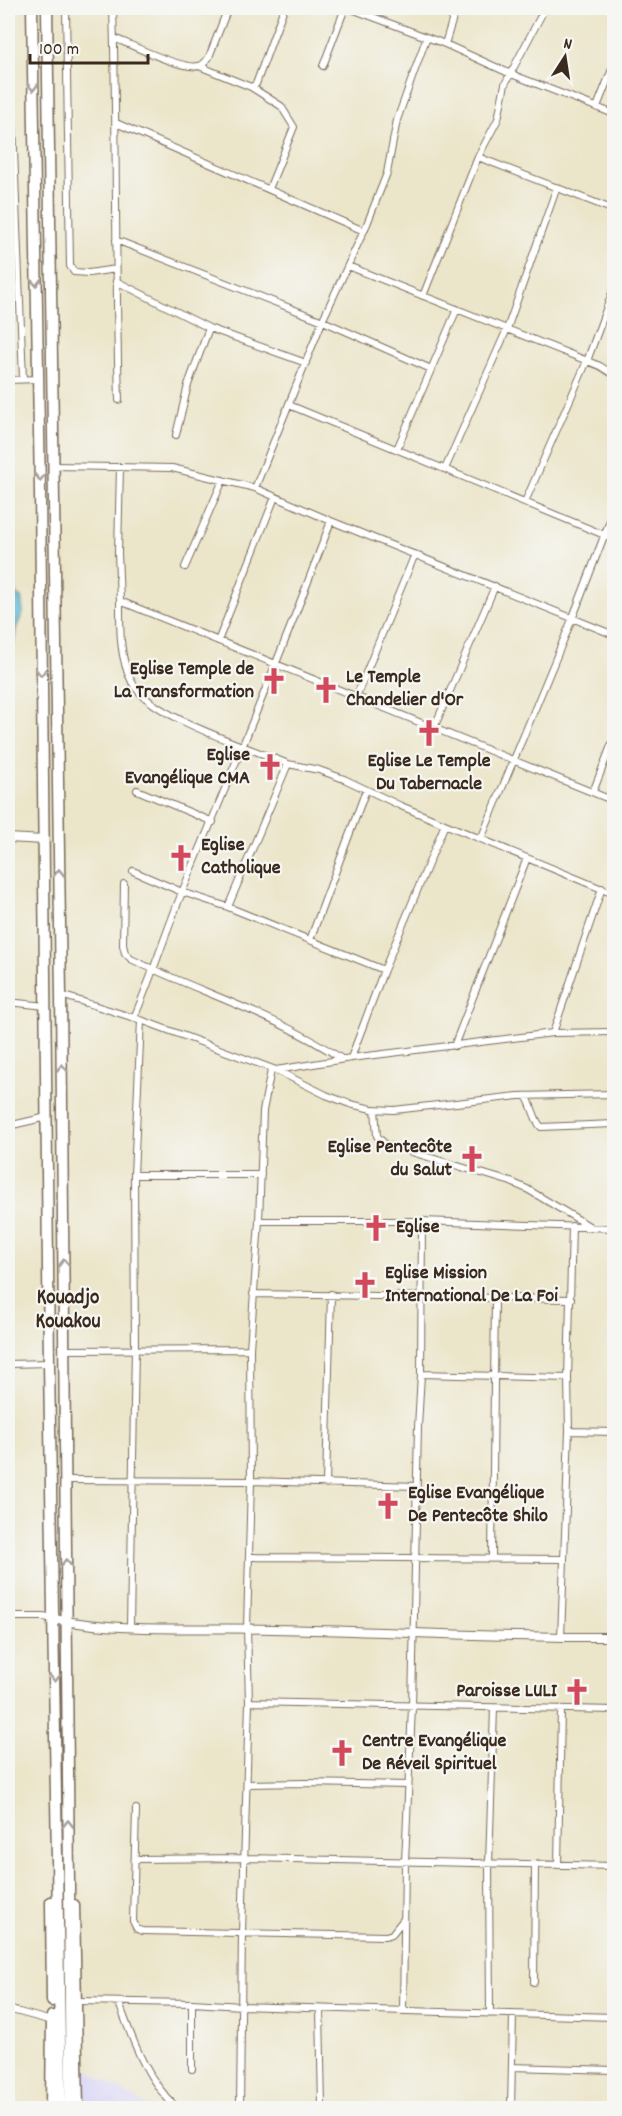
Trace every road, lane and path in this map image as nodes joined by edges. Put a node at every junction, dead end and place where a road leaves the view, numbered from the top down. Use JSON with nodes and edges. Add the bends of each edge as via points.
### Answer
{"nodes":[{"id":1,"x":32,"y":8,"type":"edge"},
{"id":2,"x":47,"y":8,"type":"edge"},
{"id":3,"x":66,"y":8,"type":"edge"},
{"id":4,"x":113,"y":8,"type":"edge"},
{"id":5,"x":228,"y":8,"type":"edge"},
{"id":6,"x":284,"y":8,"type":"edge"},
{"id":7,"x":347,"y":8,"type":"edge"},
{"id":8,"x":456,"y":8,"type":"edge"},
{"id":9,"x":545,"y":8,"type":"edge"},
{"id":10,"x":114,"y":38,"type":"junction"},
{"id":11,"x":426,"y":39,"type":"junction"},
{"id":12,"x":445,"y":44,"type":"junction"},
{"id":13,"x":615,"y":64,"type":"edge"},
{"id":14,"x":199,"y":66,"type":"junction"},
{"id":15,"x":322,"y":66,"type":"dead end"},
{"id":16,"x":511,"y":74,"type":"junction"},
{"id":17,"x":251,"y":87,"type":"junction"},
{"id":18,"x":12,"y":99,"type":"dead end"},
{"id":19,"x":597,"y":107,"type":"junction"},
{"id":20,"x":615,"y":114,"type":"edge"},
{"id":21,"x":116,"y":123,"type":"junction"},
{"id":22,"x":478,"y":157,"type":"junction"},
{"id":23,"x":557,"y":187,"type":"junction"},
{"id":24,"x":269,"y":189,"type":"junction"},
{"id":25,"x":615,"y":210,"type":"edge"},
{"id":26,"x":364,"y":231,"type":"junction"},
{"id":27,"x":116,"y":240,"type":"junction"},
{"id":28,"x":348,"y":266,"type":"junction"},
{"id":29,"x":116,"y":269,"type":"junction"},
{"id":30,"x":116,"y":281,"type":"junction"},
{"id":31,"x":615,"y":288,"type":"edge"},
{"id":32,"x":423,"y":296,"type":"junction"},
{"id":33,"x":457,"y":309,"type":"junction"},
{"id":34,"x":323,"y":321,"type":"junction"},
{"id":35,"x":209,"y":328,"type":"junction"},
{"id":36,"x":507,"y":329,"type":"junction"},
{"id":37,"x":587,"y":360,"type":"junction"},
{"id":38,"x":306,"y":363,"type":"junction"},
{"id":39,"x":431,"y":369,"type":"junction"},
{"id":40,"x":615,"y":375,"type":"edge"},
{"id":41,"x":23,"y":379,"type":"junction"},
{"id":42,"x":38,"y":379,"type":"junction"},
{"id":43,"x":8,"y":380,"type":"edge"},
{"id":44,"x":119,"y":400,"type":"dead end"},
{"id":45,"x":289,"y":405,"type":"junction"},
{"id":46,"x":176,"y":435,"type":"dead end"},
{"id":47,"x":397,"y":449,"type":"junction"},
{"id":48,"x":53,"y":466,"type":"junction"},
{"id":49,"x":120,"y":468,"type":"junction"},
{"id":50,"x":445,"y":469,"type":"junction"},
{"id":51,"x":223,"y":480,"type":"junction"},
{"id":52,"x":255,"y":488,"type":"junction"},
{"id":53,"x":275,"y":497,"type":"junction"},
{"id":54,"x":525,"y":502,"type":"junction"},
{"id":55,"x":615,"y":510,"type":"edge"},
{"id":56,"x":330,"y":521,"type":"junction"},
{"id":57,"x":604,"y":535,"type":"junction"},
{"id":58,"x":615,"y":539,"type":"edge"},
{"id":59,"x":415,"y":554,"type":"junction"},
{"id":60,"x":185,"y":567,"type":"dead end"},
{"id":61,"x":495,"y":586,"type":"junction"},
{"id":62,"x":120,"y":601,"type":"junction"},
{"id":63,"x":573,"y":617,"type":"junction"},
{"id":64,"x":615,"y":635,"type":"edge"},
{"id":65,"x":218,"y":641,"type":"junction"},
{"id":66,"x":275,"y":664,"type":"junction"},
{"id":67,"x":356,"y":697,"type":"junction"},
{"id":68,"x":434,"y":728,"type":"junction"},
{"id":69,"x":615,"y":738,"type":"edge"},
{"id":70,"x":243,"y":745,"type":"junction"},
{"id":71,"x":512,"y":760,"type":"junction"},
{"id":72,"x":288,"y":764,"type":"junction"},
{"id":73,"x":136,"y":790,"type":"dead end"},
{"id":74,"x":366,"y":790,"type":"junction"},
{"id":75,"x":593,"y":792,"type":"junction"},
{"id":76,"x":615,"y":801,"type":"edge"},
{"id":77,"x":213,"y":822,"type":"junction"},
{"id":78,"x":446,"y":824,"type":"junction"},
{"id":79,"x":8,"y":838,"type":"edge"},
{"id":80,"x":481,"y":839,"type":"junction"},
{"id":81,"x":44,"y":840,"type":"junction"},
{"id":82,"x":527,"y":858,"type":"junction"},
{"id":83,"x":133,"y":871,"type":"dead end"},
{"id":84,"x":124,"y":884,"type":"dead end"},
{"id":85,"x":602,"y":888,"type":"junction"},
{"id":86,"x":182,"y":892,"type":"junction"},
{"id":87,"x":615,"y":894,"type":"edge"},
{"id":88,"x":228,"y":907,"type":"junction"},
{"id":89,"x":310,"y":939,"type":"junction"},
{"id":90,"x":154,"y":970,"type":"junction"},
{"id":91,"x":384,"y":970,"type":"junction"},
{"id":92,"x":61,"y":994,"type":"junction"},
{"id":93,"x":8,"y":1002,"type":"edge"},
{"id":94,"x":46,"y":1006,"type":"junction"},
{"id":95,"x":137,"y":1019,"type":"junction"},
{"id":96,"x":615,"y":1032,"type":"edge"},
{"id":97,"x":553,"y":1033,"type":"junction"},
{"id":98,"x":454,"y":1046,"type":"junction"},
{"id":99,"x":351,"y":1058,"type":"junction"},
{"id":100,"x":343,"y":1060,"type":"junction"},
{"id":101,"x":273,"y":1070,"type":"junction"},
{"id":102,"x":615,"y":1094,"type":"edge"},
{"id":103,"x":526,"y":1096,"type":"junction"},
{"id":104,"x":375,"y":1109,"type":"junction"},
{"id":105,"x":47,"y":1118,"type":"junction"},
{"id":106,"x":615,"y":1124,"type":"edge"},
{"id":107,"x":8,"y":1126,"type":"edge"},
{"id":108,"x":134,"y":1175,"type":"junction"},
{"id":109,"x":261,"y":1175,"type":"junction"},
{"id":110,"x":259,"y":1221,"type":"junction"},
{"id":111,"x":422,"y":1221,"type":"junction"},
{"id":112,"x":572,"y":1226,"type":"junction"},
{"id":113,"x":592,"y":1227,"type":"junction"},
{"id":114,"x":615,"y":1228,"type":"edge"},
{"id":115,"x":253,"y":1294,"type":"junction"},
{"id":116,"x":332,"y":1294,"type":"junction"},
{"id":117,"x":423,"y":1298,"type":"junction"},
{"id":118,"x":495,"y":1298,"type":"junction"},
{"id":119,"x":571,"y":1299,"type":"junction"},
{"id":120,"x":135,"y":1348,"type":"junction"},
{"id":121,"x":250,"y":1349,"type":"junction"},
{"id":122,"x":64,"y":1350,"type":"junction"},
{"id":123,"x":49,"y":1363,"type":"junction"},
{"id":124,"x":8,"y":1364,"type":"edge"},
{"id":125,"x":421,"y":1374,"type":"junction"},
{"id":126,"x":494,"y":1377,"type":"junction"},
{"id":127,"x":568,"y":1378,"type":"junction"},
{"id":128,"x":569,"y":1431,"type":"junction"},
{"id":129,"x":615,"y":1432,"type":"edge"},
{"id":130,"x":65,"y":1480,"type":"junction"},
{"id":131,"x":134,"y":1480,"type":"junction"},
{"id":132,"x":252,"y":1481,"type":"junction"},
{"id":133,"x":326,"y":1484,"type":"junction"},
{"id":134,"x":417,"y":1486,"type":"junction"},
{"id":135,"x":250,"y":1557,"type":"junction"},
{"id":136,"x":416,"y":1558,"type":"junction"},
{"id":137,"x":492,"y":1558,"type":"junction"},
{"id":138,"x":563,"y":1559,"type":"junction"},
{"id":139,"x":8,"y":1617,"type":"edge"},
{"id":140,"x":54,"y":1619,"type":"junction"},
{"id":141,"x":67,"y":1622,"type":"junction"},
{"id":142,"x":130,"y":1626,"type":"junction"},
{"id":143,"x":248,"y":1628,"type":"junction"},
{"id":144,"x":414,"y":1632,"type":"junction"},
{"id":145,"x":615,"y":1637,"type":"edge"},
{"id":146,"x":561,"y":1638,"type":"junction"},
{"id":147,"x":249,"y":1702,"type":"junction"},
{"id":148,"x":412,"y":1707,"type":"junction"},
{"id":149,"x":494,"y":1708,"type":"junction"},
{"id":150,"x":561,"y":1709,"type":"junction"},
{"id":151,"x":615,"y":1710,"type":"edge"},
{"id":152,"x":247,"y":1784,"type":"junction"},
{"id":153,"x":408,"y":1785,"type":"junction"},
{"id":154,"x":136,"y":1809,"type":"dead end"},
{"id":155,"x":244,"y":1858,"type":"junction"},
{"id":156,"x":135,"y":1859,"type":"junction"},
{"id":157,"x":405,"y":1862,"type":"junction"},
{"id":158,"x":489,"y":1864,"type":"junction"},
{"id":159,"x":535,"y":1864,"type":"junction"},
{"id":160,"x":558,"y":1865,"type":"junction"},
{"id":161,"x":615,"y":1866,"type":"edge"},
{"id":162,"x":62,"y":1884,"type":"junction"},
{"id":163,"x":404,"y":1918,"type":"junction"},
{"id":164,"x":242,"y":1933,"type":"junction"},
{"id":165,"x":534,"y":1982,"type":"dead end"},
{"id":166,"x":77,"y":2001,"type":"junction"},
{"id":167,"x":119,"y":2003,"type":"junction"},
{"id":168,"x":192,"y":2003,"type":"junction"},
{"id":169,"x":242,"y":2007,"type":"junction"},
{"id":170,"x":8,"y":2009,"type":"edge"},
{"id":171,"x":320,"y":2009,"type":"junction"},
{"id":172,"x":403,"y":2011,"type":"junction"},
{"id":173,"x":490,"y":2014,"type":"junction"},
{"id":174,"x":513,"y":2015,"type":"junction"},
{"id":175,"x":615,"y":2017,"type":"edge"},
{"id":176,"x":52,"y":2021,"type":"junction"},
{"id":177,"x":512,"y":2067,"type":"junction"},
{"id":178,"x":192,"y":2069,"type":"dead end"},
{"id":179,"x":615,"y":2070,"type":"edge"},
{"id":180,"x":51,"y":2109,"type":"edge"},
{"id":181,"x":61,"y":2109,"type":"edge"},
{"id":182,"x":71,"y":2109,"type":"edge"},
{"id":183,"x":78,"y":2109,"type":"edge"},
{"id":184,"x":177,"y":2109,"type":"edge"},
{"id":185,"x":240,"y":2109,"type":"edge"},
{"id":186,"x":322,"y":2109,"type":"edge"},
{"id":187,"x":511,"y":2109,"type":"edge"}],
"edges":[{"from":1,"to":42,"type":"main road","one_way":true},
{"from":2,"to":48,"type":"main road"},
{"from":3,"to":29,"type":"street","via":[[70,266],[80,274]]},
{"from":4,"to":10,"type":"street"},
{"from":5,"to":14,"type":"street","via":[[209,57]]},
{"from":6,"to":17,"type":"street","via":[[256,84]]},
{"from":7,"to":11,"type":"street"},
{"from":7,"to":15,"type":"street"},
{"from":8,"to":12,"type":"street"},
{"from":9,"to":16,"type":"street"},
{"from":10,"to":14,"type":"street","via":[[168,60]]},
{"from":10,"to":21,"type":"street"},
{"from":11,"to":12,"type":"street"},
{"from":11,"to":26,"type":"street","via":[[397,120],[387,173]]},
{"from":12,"to":16,"type":"street"},
{"from":13,"to":19,"type":"street"},
{"from":14,"to":17,"type":"street"},
{"from":16,"to":19,"type":"street"},
{"from":16,"to":22,"type":"street","via":[[502,94],[498,119]]},
{"from":17,"to":24,"type":"street","via":[[281,106],[294,127]]},
{"from":18,"to":41,"type":"street"},
{"from":19,"to":20,"type":"street"},
{"from":21,"to":24,"type":"street"},
{"from":21,"to":27,"type":"street"},
{"from":22,"to":23,"type":"street"},
{"from":22,"to":32,"type":"street"},
{"from":23,"to":25,"type":"street"},
{"from":23,"to":36,"type":"street"},
{"from":24,"to":26,"type":"street"},
{"from":26,"to":28,"type":"street"},
{"from":27,"to":29,"type":"street"},
{"from":27,"to":34,"type":"street"},
{"from":28,"to":32,"type":"street"},
{"from":28,"to":34,"type":"street"},
{"from":29,"to":30,"type":"street"},
{"from":30,"to":35,"type":"street"},
{"from":30,"to":44,"type":"street"},
{"from":31,"to":37,"type":"street"},
{"from":32,"to":33,"type":"street"},
{"from":33,"to":36,"type":"street"},
{"from":33,"to":39,"type":"street"},
{"from":34,"to":38,"type":"street"},
{"from":34,"to":39,"type":"street"},
{"from":35,"to":38,"type":"street"},
{"from":35,"to":46,"type":"street","via":[[188,385]]},
{"from":36,"to":37,"type":"street"},
{"from":36,"to":50,"type":"street"},
{"from":37,"to":40,"type":"street"},
{"from":37,"to":54,"type":"street"},
{"from":38,"to":45,"type":"street"},
{"from":39,"to":47,"type":"street"},
{"from":41,"to":42,"type":"street"},
{"from":41,"to":43,"type":"street"},
{"from":42,"to":81,"type":"main road","one_way":true},
{"from":45,"to":47,"type":"street"},
{"from":45,"to":52,"type":"street"},
{"from":47,"to":50,"type":"street"},
{"from":48,"to":49,"type":"street"},
{"from":92,"to":48,"type":"main road","one_way":true},
{"from":49,"to":51,"type":"street","via":[[172,468]]},
{"from":49,"to":62,"type":"street"},
{"from":50,"to":54,"type":"street"},
{"from":51,"to":52,"type":"street"},
{"from":51,"to":60,"type":"street"},
{"from":52,"to":53,"type":"street"},
{"from":53,"to":56,"type":"street"},
{"from":53,"to":65,"type":"street"},
{"from":54,"to":57,"type":"street"},
{"from":55,"to":57,"type":"street"},
{"from":56,"to":59,"type":"street"},
{"from":56,"to":66,"type":"street"},
{"from":57,"to":58,"type":"street"},
{"from":57,"to":63,"type":"street"},
{"from":59,"to":61,"type":"street"},
{"from":59,"to":67,"type":"street"},
{"from":61,"to":63,"type":"street"},
{"from":61,"to":68,"type":"street"},
{"from":62,"to":65,"type":"street"},
{"from":62,"to":70,"type":"street","via":[[123,653],[132,683],[145,699],[185,723]]},
{"from":63,"to":64,"type":"street"},
{"from":63,"to":71,"type":"street"},
{"from":65,"to":66,"type":"street"},
{"from":66,"to":67,"type":"street"},
{"from":66,"to":70,"type":"street"},
{"from":67,"to":68,"type":"street"},
{"from":68,"to":71,"type":"street"},
{"from":69,"to":75,"type":"street"},
{"from":70,"to":72,"type":"street"},
{"from":70,"to":77,"type":"street"},
{"from":71,"to":75,"type":"street"},
{"from":71,"to":80,"type":"street"},
{"from":72,"to":74,"type":"street","via":[[319,770]]},
{"from":72,"to":88,"type":"street"},
{"from":73,"to":77,"type":"street"},
{"from":74,"to":78,"type":"street"},
{"from":74,"to":89,"type":"street"},
{"from":75,"to":76,"type":"street"},
{"from":77,"to":86,"type":"street"},
{"from":78,"to":80,"type":"street"},
{"from":78,"to":91,"type":"street"},
{"from":79,"to":81,"type":"street"},
{"from":80,"to":82,"type":"street"},
{"from":81,"to":94,"type":"main road"},
{"from":82,"to":85,"type":"street"},
{"from":82,"to":98,"type":"street"},
{"from":83,"to":86,"type":"street"},
{"from":84,"to":90,"type":"street","via":[[125,953]]},
{"from":85,"to":87,"type":"street"},
{"from":85,"to":97,"type":"street"},
{"from":86,"to":88,"type":"street"},
{"from":86,"to":90,"type":"street"},
{"from":88,"to":89,"type":"street"},
{"from":89,"to":91,"type":"street"},
{"from":90,"to":95,"type":"street"},
{"from":90,"to":100,"type":"street","via":[[266,1017]]},
{"from":91,"to":99,"type":"street"},
{"from":92,"to":95,"type":"street"},
{"from":122,"to":92,"type":"main road","one_way":true},
{"from":93,"to":94,"type":"street"},
{"from":94,"to":105,"type":"main road"},
{"from":95,"to":101,"type":"street"},
{"from":95,"to":108,"type":"street"},
{"from":96,"to":97,"type":"street"},
{"from":97,"to":98,"type":"street"},
{"from":98,"to":99,"type":"street"},
{"from":99,"to":100,"type":"street"},
{"from":100,"to":101,"type":"street"},
{"from":101,"to":104,"type":"street","via":[[326,1095]]},
{"from":101,"to":109,"type":"street","via":[[263,1112]]},
{"from":102,"to":103,"type":"street"},
{"from":103,"to":104,"type":"street"},
{"from":103,"to":106,"type":"street","via":[[541,1127]]},
{"from":104,"to":113,"type":"street","via":[[377,1136],[385,1144],[511,1182]]},
{"from":105,"to":107,"type":"street"},
{"from":105,"to":123,"type":"main road"},
{"from":108,"to":109,"type":"street"},
{"from":108,"to":120,"type":"street"},
{"from":109,"to":110,"type":"street"},
{"from":110,"to":111,"type":"street"},
{"from":110,"to":115,"type":"street"},
{"from":111,"to":112,"type":"street"},
{"from":111,"to":117,"type":"street"},
{"from":112,"to":113,"type":"street"},
{"from":112,"to":119,"type":"street"},
{"from":113,"to":114,"type":"street"},
{"from":115,"to":116,"type":"street"},
{"from":115,"to":121,"type":"street"},
{"from":116,"to":117,"type":"street"},
{"from":116,"to":133,"type":"street"},
{"from":117,"to":118,"type":"street"},
{"from":117,"to":125,"type":"street"},
{"from":118,"to":119,"type":"street"},
{"from":118,"to":126,"type":"street"},
{"from":119,"to":127,"type":"street"},
{"from":120,"to":121,"type":"street"},
{"from":120,"to":122,"type":"street"},
{"from":120,"to":131,"type":"street"},
{"from":121,"to":132,"type":"street"},
{"from":122,"to":130,"type":"main road"},
{"from":123,"to":124,"type":"street"},
{"from":123,"to":140,"type":"main road"},
{"from":125,"to":126,"type":"street"},
{"from":125,"to":134,"type":"street"},
{"from":126,"to":127,"type":"street"},
{"from":126,"to":137,"type":"street"},
{"from":127,"to":128,"type":"street"},
{"from":128,"to":129,"type":"street"},
{"from":128,"to":138,"type":"street"},
{"from":130,"to":131,"type":"street"},
{"from":141,"to":130,"type":"main road","one_way":true},
{"from":131,"to":132,"type":"street"},
{"from":131,"to":142,"type":"street"},
{"from":132,"to":133,"type":"street"},
{"from":132,"to":135,"type":"street"},
{"from":133,"to":134,"type":"street"},
{"from":134,"to":136,"type":"street"},
{"from":135,"to":136,"type":"street"},
{"from":135,"to":143,"type":"street"},
{"from":136,"to":137,"type":"street"},
{"from":136,"to":144,"type":"street"},
{"from":137,"to":138,"type":"street"},
{"from":138,"to":146,"type":"street"},
{"from":139,"to":140,"type":"street"},
{"from":140,"to":141,"type":"street"},
{"from":140,"to":162,"type":"main road","one_way":true},
{"from":141,"to":142,"type":"street"},
{"from":162,"to":141,"type":"main road","one_way":true},
{"from":142,"to":143,"type":"street"},
{"from":143,"to":144,"type":"street"},
{"from":143,"to":147,"type":"street"},
{"from":144,"to":146,"type":"street"},
{"from":144,"to":148,"type":"street"},
{"from":145,"to":146,"type":"street"},
{"from":147,"to":148,"type":"street"},
{"from":147,"to":152,"type":"street"},
{"from":148,"to":149,"type":"street"},
{"from":148,"to":153,"type":"street"},
{"from":149,"to":150,"type":"street"},
{"from":149,"to":158,"type":"street"},
{"from":150,"to":151,"type":"street"},
{"from":150,"to":160,"type":"street"},
{"from":152,"to":153,"type":"street"},
{"from":152,"to":155,"type":"street"},
{"from":153,"to":157,"type":"street"},
{"from":154,"to":156,"type":"street"},
{"from":155,"to":156,"type":"street"},
{"from":155,"to":157,"type":"street"},
{"from":155,"to":164,"type":"street"},
{"from":156,"to":164,"type":"street","via":[[133,1921],[137,1929]]},
{"from":157,"to":158,"type":"street"},
{"from":157,"to":163,"type":"street"},
{"from":158,"to":159,"type":"street"},
{"from":158,"to":173,"type":"street"},
{"from":159,"to":160,"type":"street"},
{"from":159,"to":165,"type":"street"},
{"from":160,"to":161,"type":"street"},
{"from":162,"to":166,"type":"main road","via":[[75,1906]]},
{"from":162,"to":176,"type":"main road","via":[[50,1905]]},
{"from":162,"to":181,"type":"main road"},
{"from":162,"to":182,"type":"main road"},
{"from":163,"to":164,"type":"street","via":[[386,1936]]},
{"from":163,"to":172,"type":"street"},
{"from":164,"to":169,"type":"street"},
{"from":166,"to":167,"type":"street"},
{"from":166,"to":183,"type":"main road"},
{"from":167,"to":168,"type":"street"},
{"from":167,"to":184,"type":"street","via":[[146,2071]]},
{"from":168,"to":169,"type":"street"},
{"from":168,"to":178,"type":"street"},
{"from":169,"to":171,"type":"street"},
{"from":169,"to":185,"type":"street"},
{"from":170,"to":176,"type":"street"},
{"from":171,"to":172,"type":"street"},
{"from":171,"to":186,"type":"street"},
{"from":172,"to":173,"type":"street"},
{"from":173,"to":174,"type":"street"},
{"from":174,"to":175,"type":"street"},
{"from":174,"to":177,"type":"street"},
{"from":176,"to":180,"type":"main road"},
{"from":177,"to":179,"type":"street"},
{"from":177,"to":187,"type":"street"}]}
